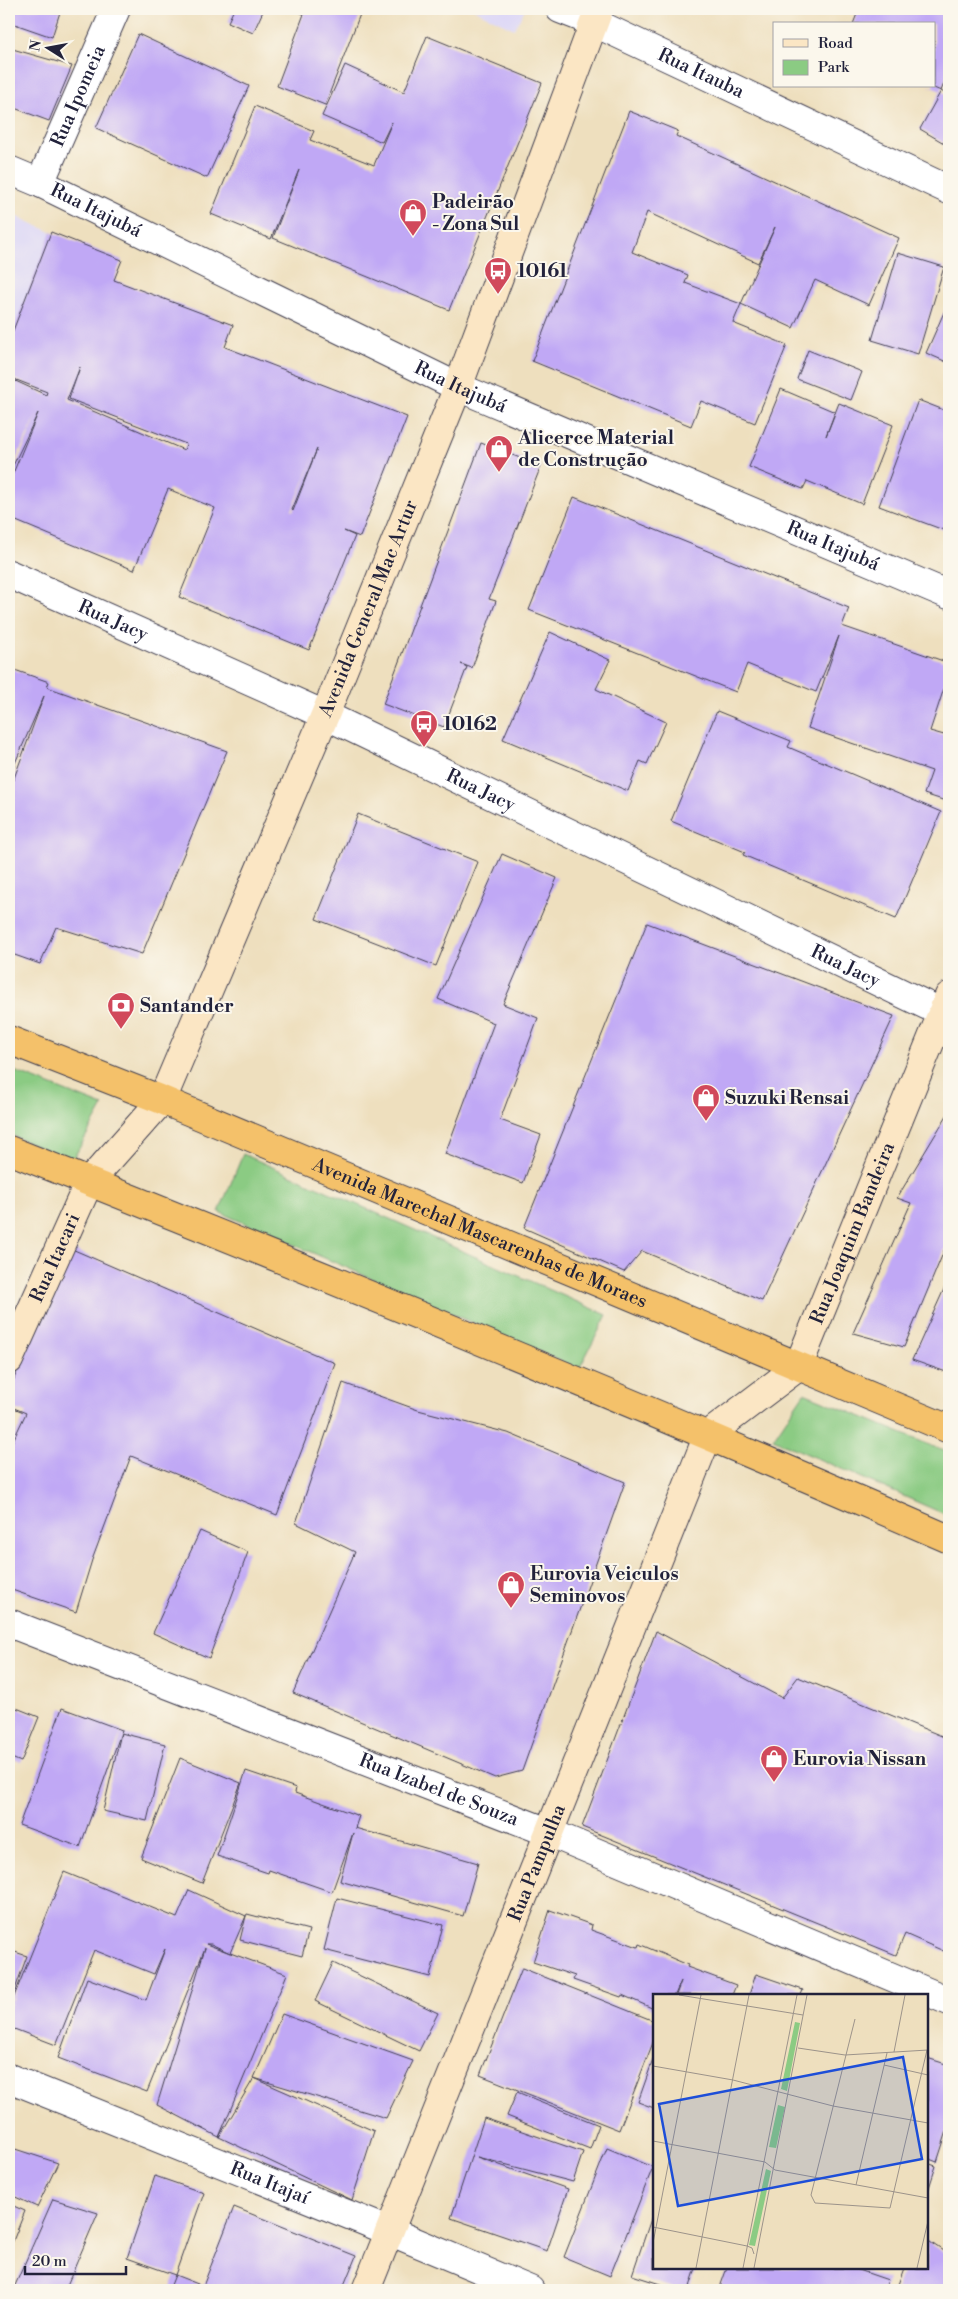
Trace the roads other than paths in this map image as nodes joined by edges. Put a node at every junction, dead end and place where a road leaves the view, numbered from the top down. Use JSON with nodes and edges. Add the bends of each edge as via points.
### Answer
{"nodes":[{"id":1,"x":116,"y":9,"type":"edge"},
{"id":2,"x":560,"y":9,"type":"edge"},
{"id":3,"x":596,"y":15,"type":"edge"},
{"id":4,"x":9,"y":170,"type":"edge"},
{"id":5,"x":40,"y":183,"type":"junction"},
{"id":6,"x":949,"y":190,"type":"edge"},
{"id":7,"x":458,"y":387,"type":"junction"},
{"id":8,"x":9,"y":574,"type":"edge"},
{"id":9,"x":949,"y":595,"type":"edge"},
{"id":10,"x":324,"y":715,"type":"junction"},
{"id":11,"x":947,"y":1008,"type":"edge"},
{"id":12,"x":9,"y":1040,"type":"edge"},
{"id":13,"x":162,"y":1100,"type":"junction"},
{"id":14,"x":9,"y":1150,"type":"edge"},
{"id":15,"x":90,"y":1182,"type":"junction"},
{"id":16,"x":9,"y":1360,"type":"edge"},
{"id":17,"x":798,"y":1367,"type":"junction"},
{"id":18,"x":949,"y":1429,"type":"edge"},
{"id":19,"x":708,"y":1435,"type":"junction"},
{"id":20,"x":949,"y":1539,"type":"edge"},
{"id":21,"x":9,"y":1623,"type":"edge"},
{"id":22,"x":548,"y":1832,"type":"junction"},
{"id":23,"x":949,"y":2001,"type":"edge"},
{"id":24,"x":9,"y":2078,"type":"edge"},
{"id":25,"x":389,"y":2231,"type":"junction"},
{"id":26,"x":366,"y":2290,"type":"edge"},
{"id":27,"x":530,"y":2290,"type":"edge"}],
"edges":[{"from":1,"to":5,"type":"street","name":"Rua Ipomeia"},
{"from":2,"to":3,"type":"street","name":"Rua Itauba"},
{"from":3,"to":6,"type":"street","name":"Rua Itauba"},
{"from":3,"to":7,"type":"main road","name":"Avenida General Mac Artur"},
{"from":4,"to":5,"type":"street","name":"Rua Itajubá"},
{"from":5,"to":7,"type":"street","name":"Rua Itajubá"},
{"from":7,"to":9,"type":"street","name":"Rua Itajubá"},
{"from":7,"to":10,"type":"main road","name":"Avenida General Mac Artur"},
{"from":8,"to":10,"type":"street","name":"Rua Jacy"},
{"from":10,"to":11,"type":"street","name":"Rua Jacy"},
{"from":10,"to":13,"type":"main road","name":"Avenida General Mac Artur"},
{"from":11,"to":17,"type":"main road","name":"Rua Joaquim Bandeira"},
{"from":12,"to":13,"type":"highway","name":"Avenida Marechal Mascarenhas de Moraes"},
{"from":13,"to":15,"type":"main road","name":"Avenida General Mac Artur"},
{"from":13,"to":17,"type":"highway","name":"Avenida Marechal Mascarenhas de Moraes"},
{"from":14,"to":15,"type":"highway"},
{"from":15,"to":16,"type":"main road","name":"Rua Itacari"},
{"from":15,"to":19,"type":"highway"},
{"from":17,"to":18,"type":"highway","name":"Avenida Marechal Mascarenhas de Moraes"},
{"from":17,"to":19,"type":"main road"},
{"from":19,"to":20,"type":"highway"},
{"from":19,"to":22,"type":"main road","name":"Rua Pampulha"},
{"from":21,"to":22,"type":"street","name":"Rua Izabel de Souza"},
{"from":22,"to":23,"type":"street","name":"Rua Izabel de Souza"},
{"from":22,"to":25,"type":"main road","name":"Rua Pampulha"},
{"from":24,"to":25,"type":"street","name":"Rua Itajaí"},
{"from":25,"to":26,"type":"main road","name":"Rua Pampulha"},
{"from":25,"to":27,"type":"street","name":"Rua Itajaí"}]}
